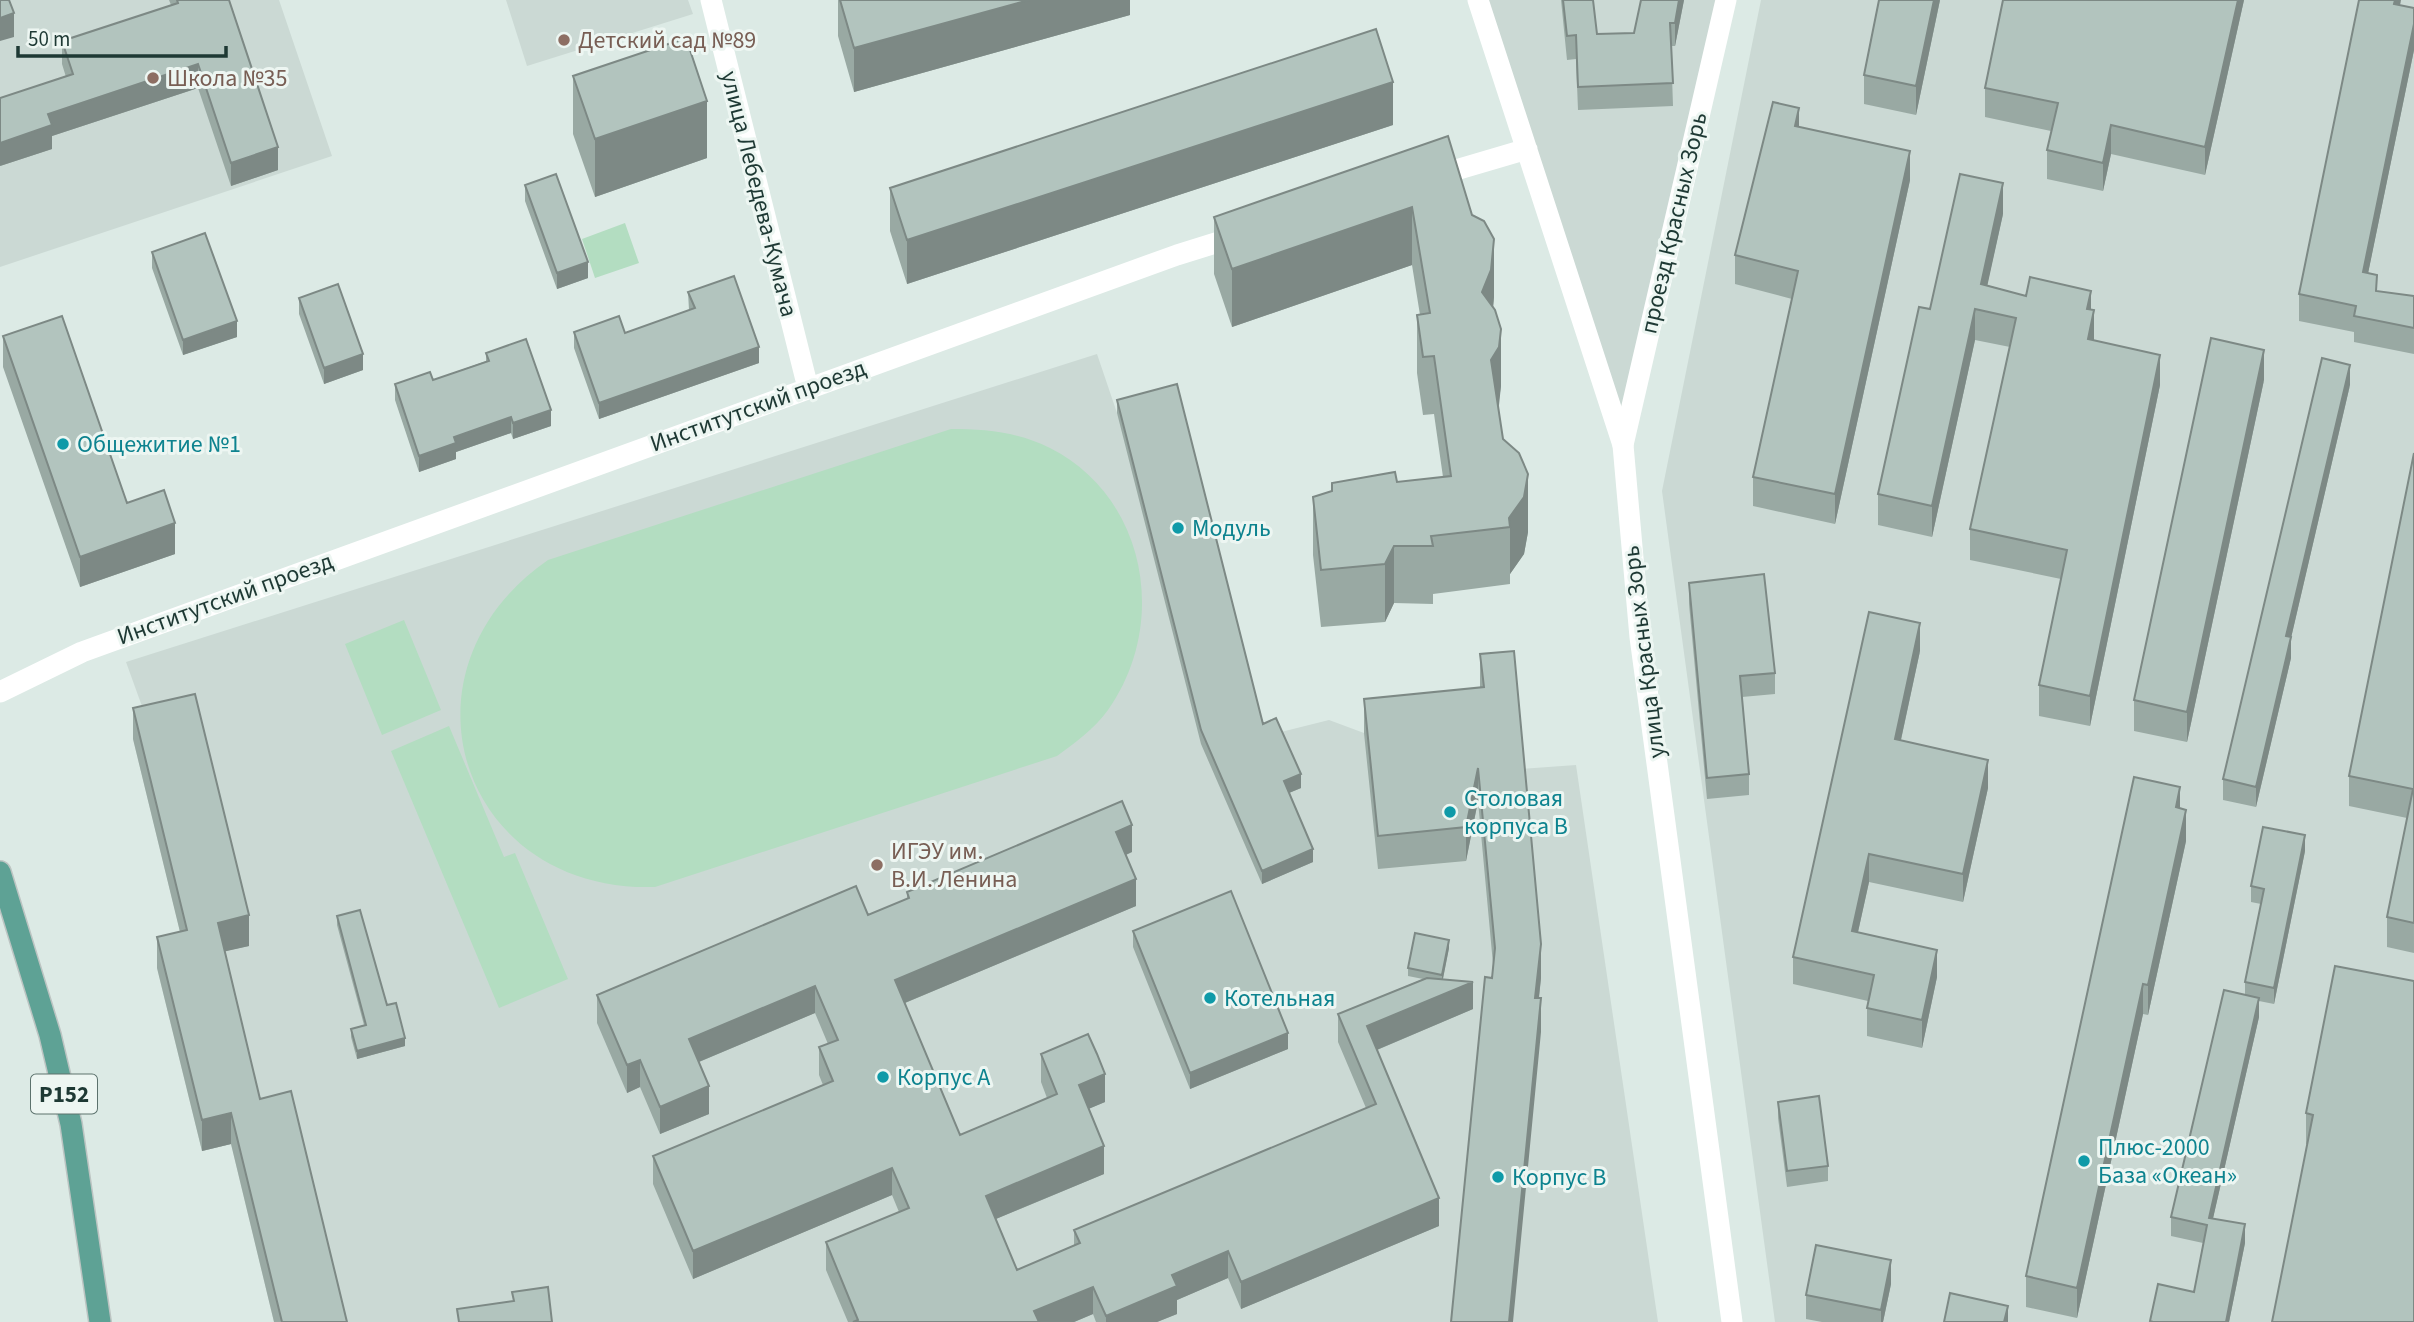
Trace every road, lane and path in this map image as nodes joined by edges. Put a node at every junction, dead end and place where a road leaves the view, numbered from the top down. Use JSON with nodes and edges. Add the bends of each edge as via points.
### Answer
{"nodes":[{"id":1,"x":711,"y":0,"type":"edge"},
{"id":2,"x":1478,"y":0,"type":"edge"},
{"id":3,"x":1726,"y":0,"type":"edge"},
{"id":4,"x":1527,"y":149,"type":"junction"},
{"id":5,"x":1416,"y":182,"type":"edge"},
{"id":6,"x":1256,"y":230,"type":"edge"},
{"id":7,"x":808,"y":388,"type":"junction"},
{"id":8,"x":1623,"y":445,"type":"junction"},
{"id":9,"x":0,"y":692,"type":"edge"},
{"id":10,"x":0,"y":872,"type":"edge"},
{"id":11,"x":100,"y":1322,"type":"edge"},
{"id":12,"x":1732,"y":1322,"type":"edge"}],
"edges":[{"from":1,"to":7,"type":"street","name":"улица Лебедева-Кумача"},
{"from":2,"to":4,"type":"street","name":"улица Красных Зорь"},
{"from":3,"to":8,"type":"street","name":"проезд Красных Зорь"},
{"from":4,"to":5,"type":"street"},
{"from":4,"to":8,"type":"street","name":"улица Красных Зорь"},
{"from":6,"to":7,"type":"street","name":"Институтский проезд"},
{"from":7,"to":9,"type":"street","name":"Институтский проезд","via":[[82,652]]},
{"from":8,"to":12,"type":"street","name":"улица Красных Зорь","via":[[1640,637]]},
{"from":10,"to":11,"type":"main road","number":"Р152","via":[[50,1035],[71,1124]]}]}
